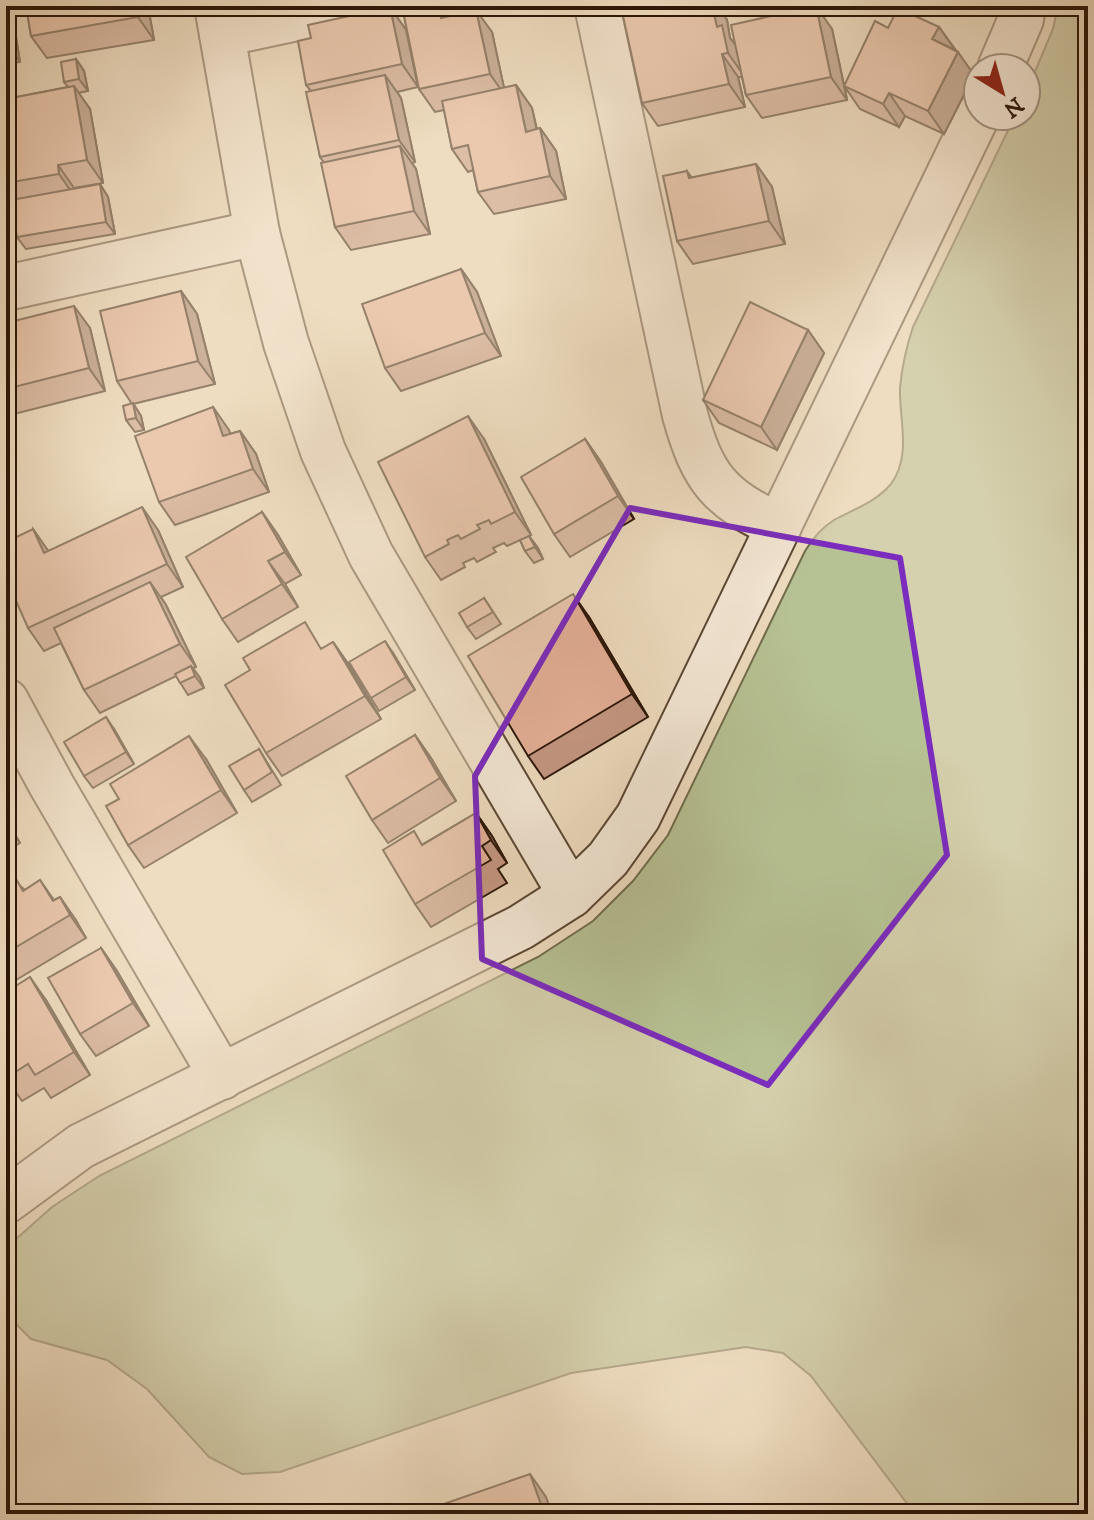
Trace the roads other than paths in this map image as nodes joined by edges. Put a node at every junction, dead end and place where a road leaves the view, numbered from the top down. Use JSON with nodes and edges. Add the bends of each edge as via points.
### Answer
{"nodes":[{"id":1,"x":353,"y":6,"type":"edge"},
{"id":2,"x":597,"y":6,"type":"edge"},
{"id":3,"x":1023,"y":6,"type":"edge"},
{"id":4,"x":220,"y":20,"type":"edge"},
{"id":5,"x":1007,"y":52,"type":"edge"},
{"id":6,"x":969,"y":132,"type":"edge"},
{"id":7,"x":257,"y":233,"type":"junction"},
{"id":8,"x":6,"y":288,"type":"edge"},
{"id":9,"x":779,"y":526,"type":"junction"},
{"id":10,"x":6,"y":701,"type":"edge"},
{"id":11,"x":571,"y":895,"type":"junction"},
{"id":12,"x":222,"y":1077,"type":"junction"},
{"id":13,"x":6,"y":1201,"type":"edge"}],
"edges":[{"from":1,"to":4,"type":"street"},
{"from":2,"to":9,"type":"street","via":[[695,452],[724,493],[744,510]]},
{"from":3,"to":5,"type":"street"},
{"from":4,"to":7,"type":"street"},
{"from":6,"to":9,"type":"street"},
{"from":7,"to":8,"type":"street"},
{"from":7,"to":11,"type":"street","via":[[286,343],[323,451],[371,555]]},
{"from":9,"to":11,"type":"street","via":[[638,817],[608,859]]},
{"from":10,"to":12,"type":"street"},
{"from":11,"to":12,"type":"street","via":[[521,927]]},
{"from":12,"to":13,"type":"street","via":[[81,1146]]}]}
